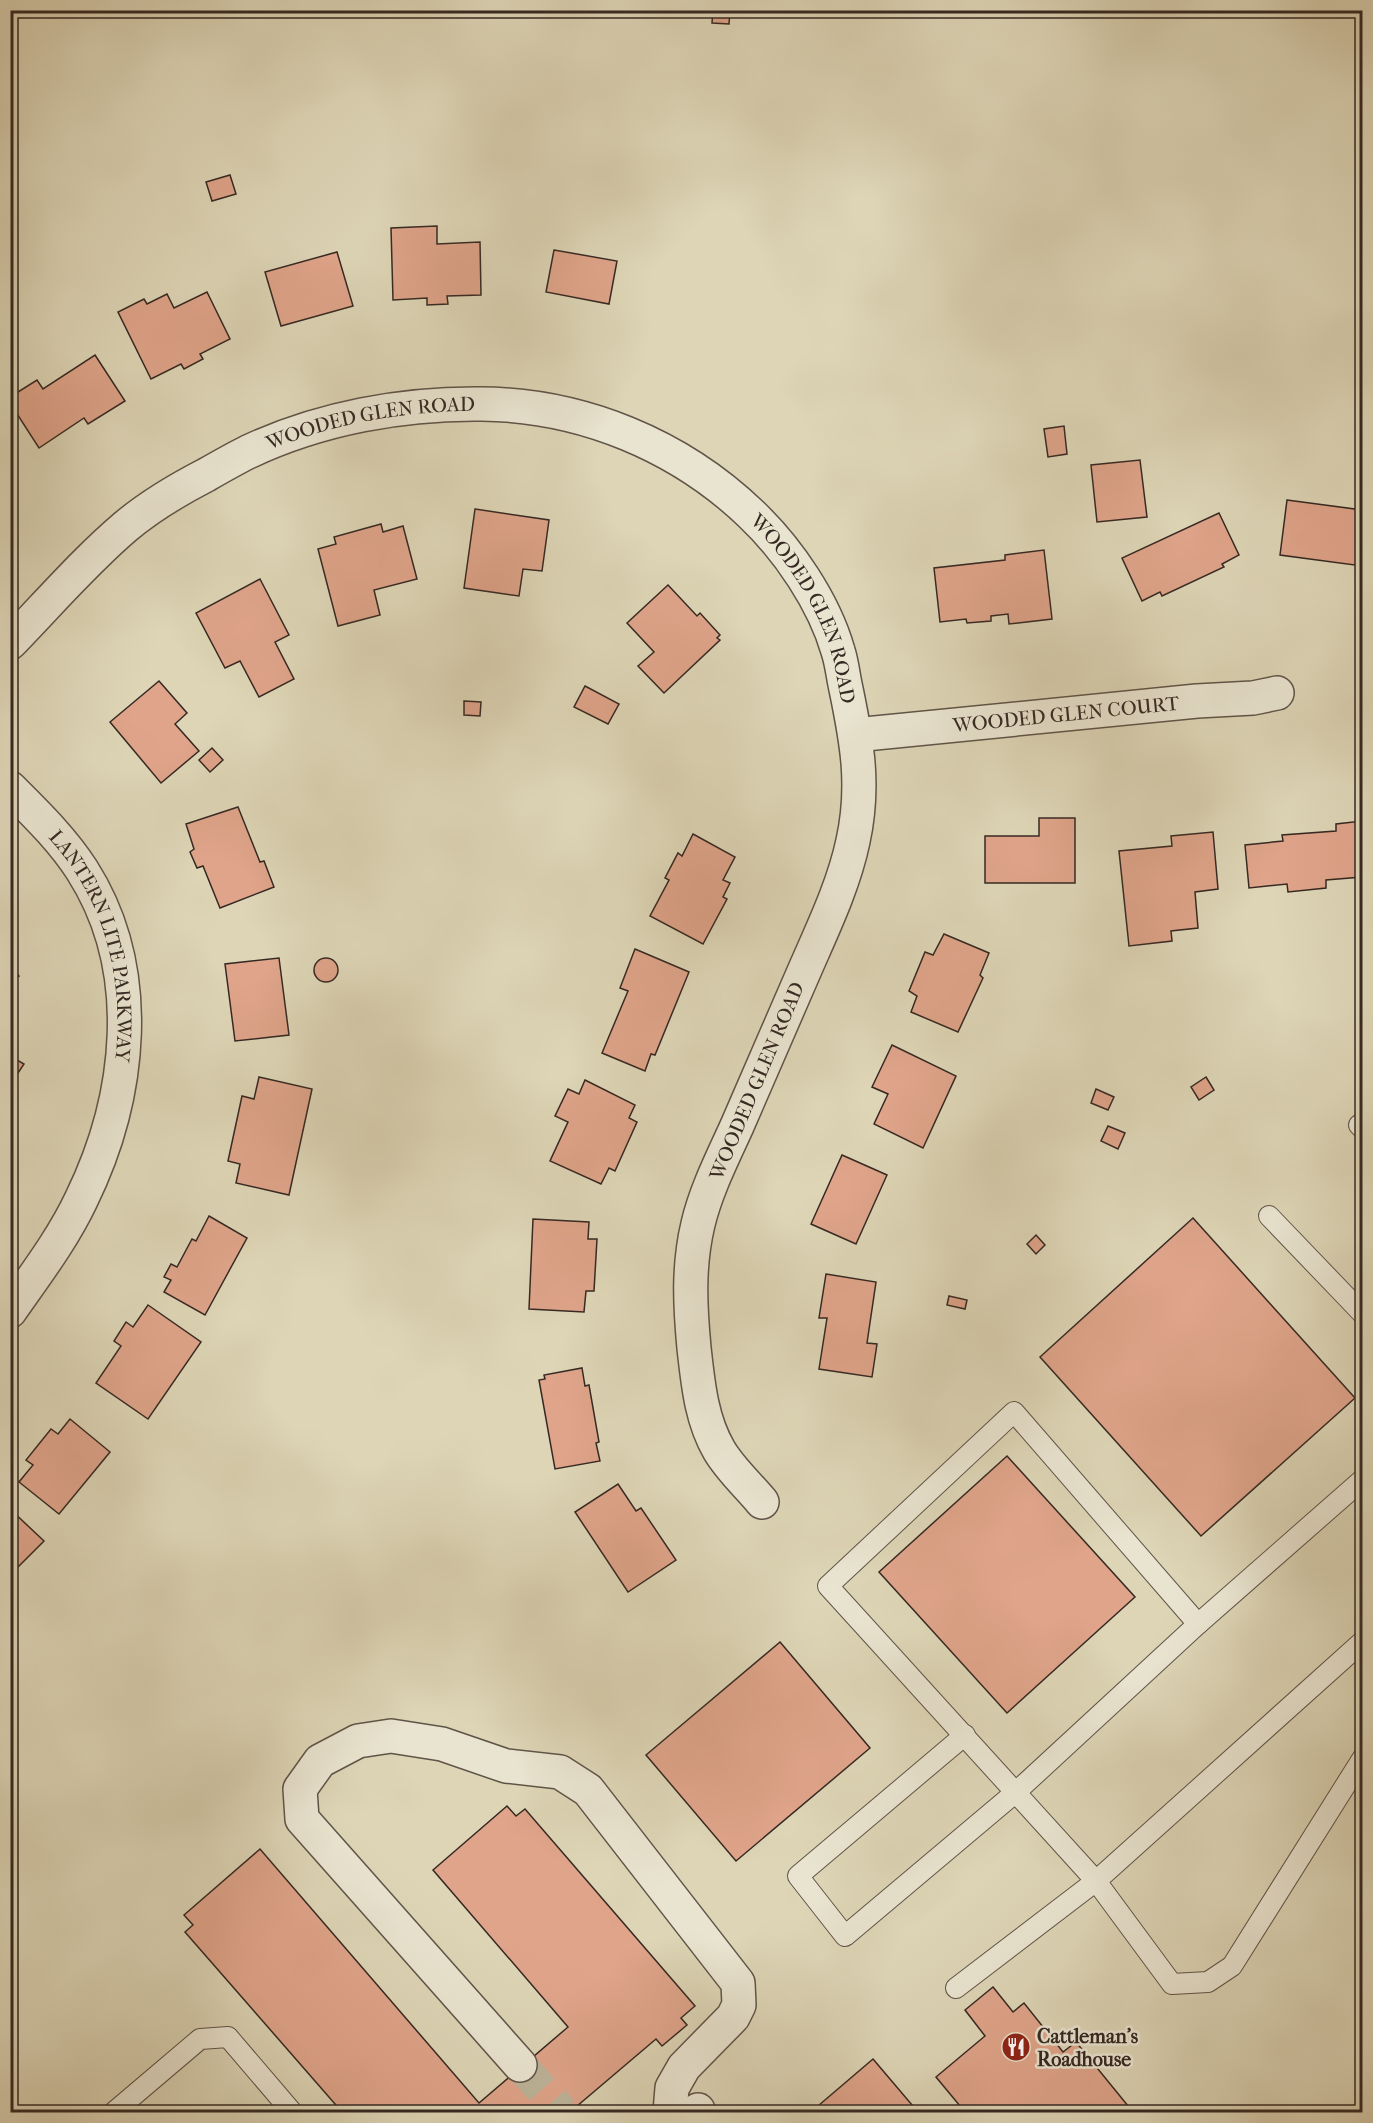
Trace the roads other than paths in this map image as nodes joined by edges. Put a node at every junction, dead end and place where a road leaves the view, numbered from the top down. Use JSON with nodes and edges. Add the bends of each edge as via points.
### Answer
{"nodes":[{"id":1,"x":10,"y":643,"type":"edge"},
{"id":2,"x":1277,"y":693,"type":"dead end"},
{"id":3,"x":855,"y":735,"type":"junction"},
{"id":4,"x":10,"y":788,"type":"edge"},
{"id":5,"x":1269,"y":1216,"type":"dead end"},
{"id":6,"x":10,"y":1311,"type":"edge"},
{"id":7,"x":1362,"y":1313,"type":"edge"},
{"id":8,"x":1362,"y":1480,"type":"edge"},
{"id":9,"x":762,"y":1502,"type":"dead end"},
{"id":10,"x":1198,"y":1624,"type":"junction"},
{"id":11,"x":1362,"y":1642,"type":"edge"},
{"id":12,"x":965,"y":1735,"type":"junction"},
{"id":13,"x":1362,"y":1759,"type":"edge"},
{"id":14,"x":1016,"y":1792,"type":"junction"},
{"id":15,"x":1096,"y":1881,"type":"junction"},
{"id":16,"x":956,"y":1988,"type":"dead end"},
{"id":17,"x":520,"y":2065,"type":"tunnel mouth"},
{"id":18,"x":114,"y":2112,"type":"edge"},
{"id":19,"x":292,"y":2112,"type":"edge"},
{"id":20,"x":691,"y":2112,"type":"edge"}],
"edges":[{"from":1,"to":3,"type":"street","name":"WOODED GLEN ROAD","via":[[126,526],[167,495],[250,451],[352,417],[405,408],[495,404],[585,418],[647,441],[697,469],[730,494],[785,551],[808,585],[838,649]]},
{"from":2,"to":3,"type":"street","name":"WOODED GLEN COURT"},
{"from":3,"to":9,"type":"street","name":"WOODED GLEN ROAD","via":[[861,788],[846,867],[825,925],[718,1170],[699,1220],[690,1268],[689,1301],[697,1381],[707,1425],[721,1454]]},
{"from":4,"to":6,"type":"street","name":"LANTERN LITE PARKWAY","via":[[58,837],[83,872],[114,942],[125,1015],[124,1053],[113,1118],[99,1161],[51,1252]]},
{"from":5,"to":7,"type":"lane"},
{"from":8,"to":10,"type":"lane"},
{"from":10,"to":12,"type":"lane","via":[[1014,1412],[828,1586]]},
{"from":10,"to":14,"type":"lane"},
{"from":11,"to":15,"type":"lane"},
{"from":12,"to":14,"type":"lane"},
{"from":12,"to":14,"type":"lane","via":[[798,1876],[845,1936]]},
{"from":13,"to":15,"type":"lane","via":[[1232,1966],[1208,1982],[1172,1984]]},
{"from":14,"to":15,"type":"lane"},
{"from":15,"to":16,"type":"lane"},
{"from":17,"to":20,"type":"street","via":[[302,1820],[300,1789],[320,1761],[358,1741],[391,1736],[442,1744],[506,1766],[560,1772],[588,1790],[738,1983],[739,2005],[733,2017],[684,2067],[672,2088]]},
{"from":18,"to":19,"type":"lane","via":[[200,2039],[228,2037]]}]}
